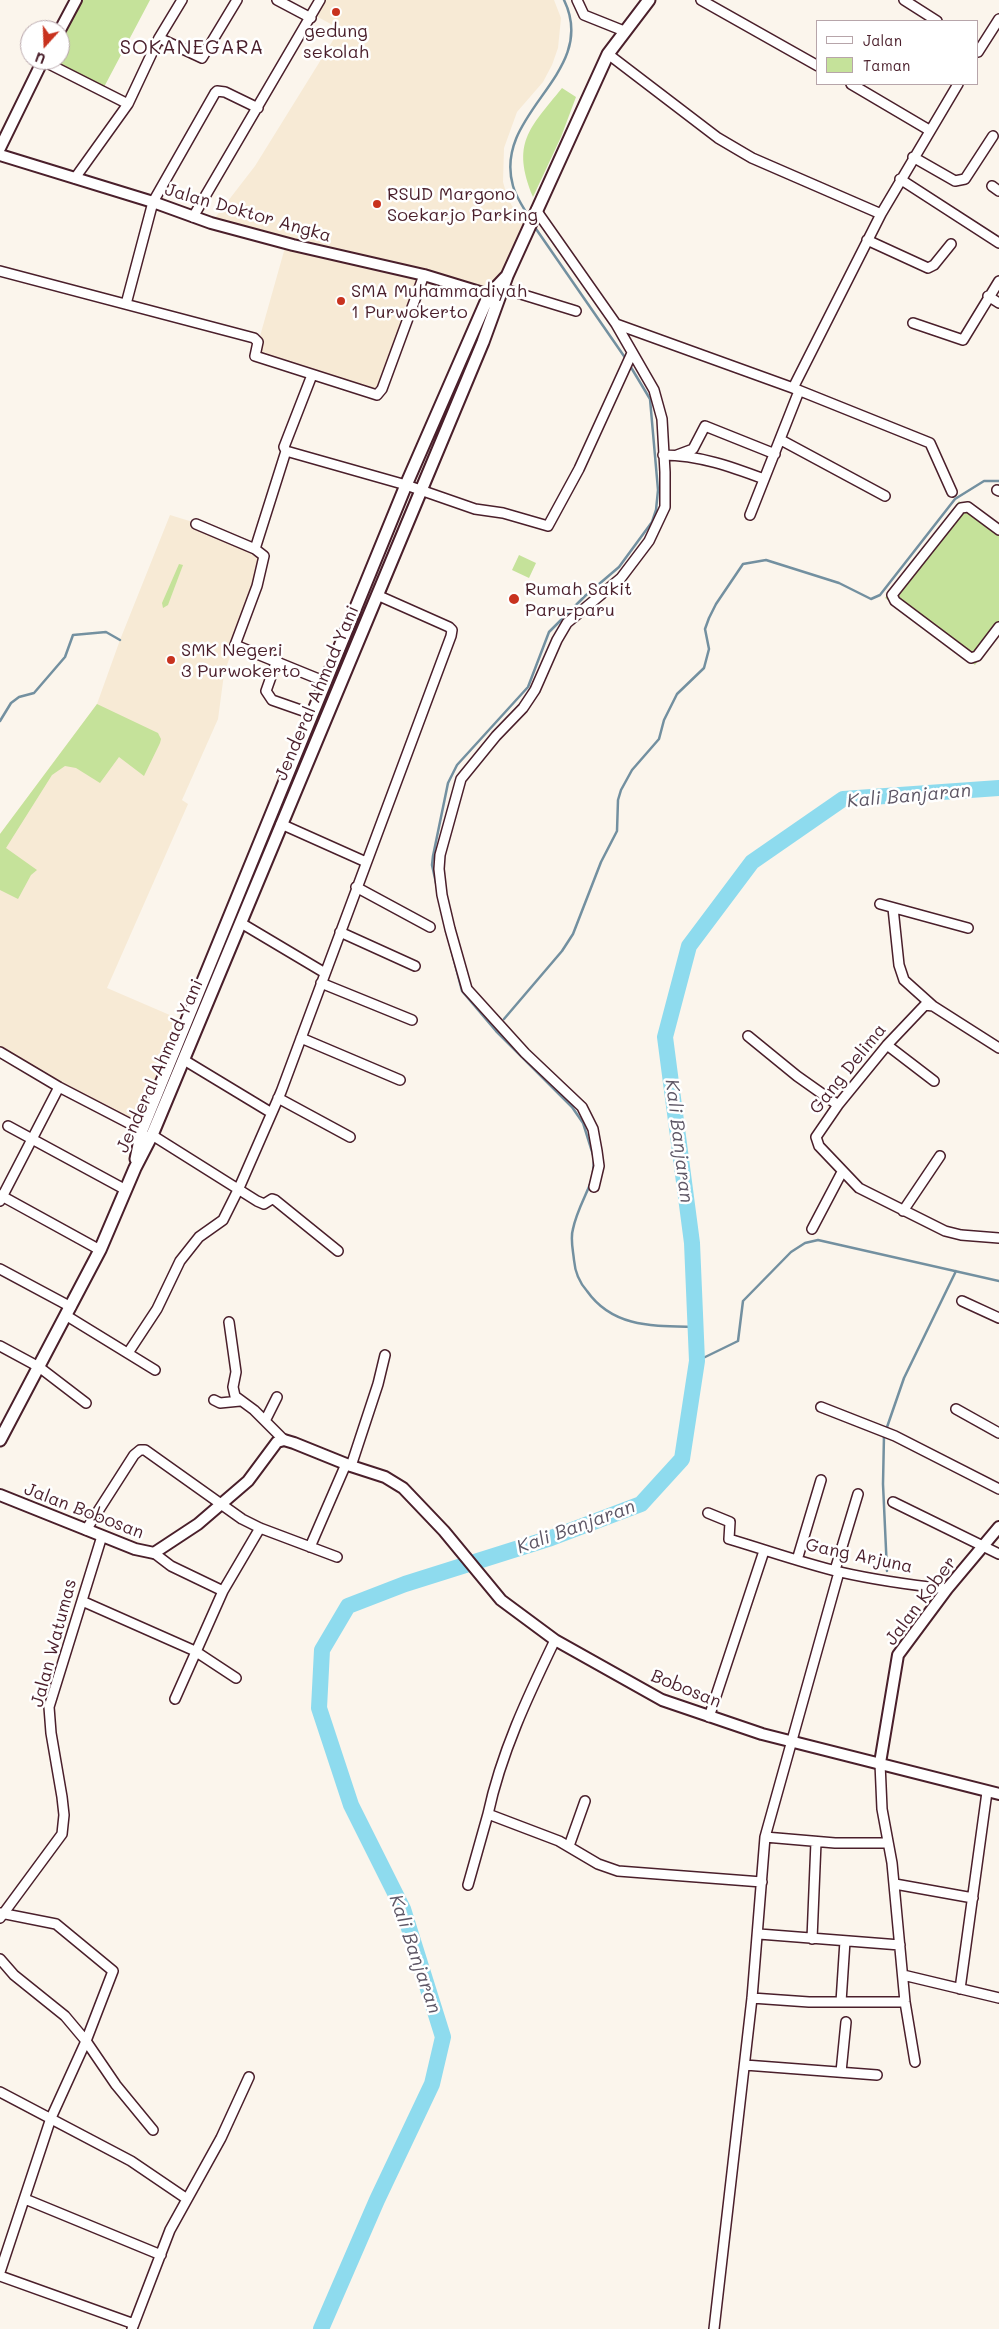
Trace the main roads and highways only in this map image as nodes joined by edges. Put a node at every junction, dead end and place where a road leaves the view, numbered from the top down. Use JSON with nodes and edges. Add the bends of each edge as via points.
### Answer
{"nodes":[{"id":1,"x":649,"y":0,"type":"edge"},
{"id":2,"x":497,"y":292,"type":"junction"},
{"id":3,"x":147,"y":1132,"type":"junction"},
{"id":4,"x":2,"y":1432,"type":"edge"}],
"edges":[{"from":1,"to":2,"type":"main road","name":"Jenderal Ahmad Yani","via":[[608,54],[526,237]]},
{"from":2,"to":3,"type":"main road","name":"Jenderal Ahmad Yani","via":[[406,485]]},
{"from":2,"to":3,"type":"main road","name":"Jenderal Ahmad Yani","via":[[419,492],[184,1060]]},
{"from":3,"to":4,"type":"main road","name":"Jenderal Ahmad Yani","via":[[100,1250]]}]}
